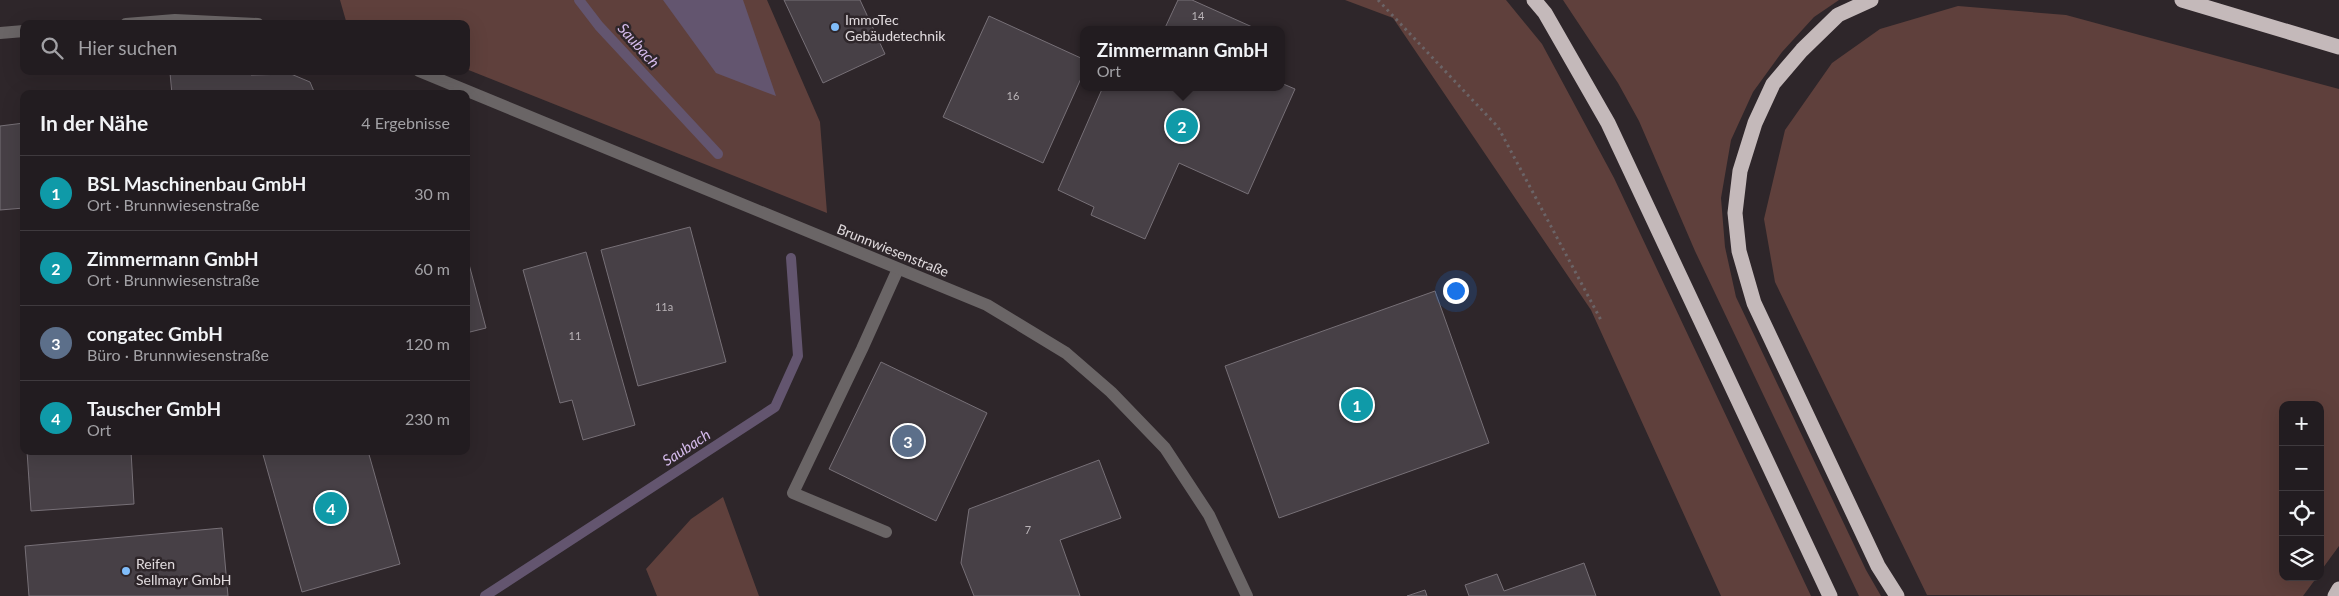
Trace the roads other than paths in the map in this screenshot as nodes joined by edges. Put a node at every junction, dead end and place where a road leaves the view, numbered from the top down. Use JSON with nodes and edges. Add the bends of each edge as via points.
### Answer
{"nodes":[{"id":1,"x":1534,"y":0,"type":"edge"},
{"id":2,"x":1870,"y":0,"type":"edge"},
{"id":3,"x":2182,"y":0,"type":"edge"},
{"id":4,"x":20,"y":32,"type":"edge"},
{"id":5,"x":0,"y":33,"type":"edge"},
{"id":6,"x":2339,"y":47,"type":"edge"},
{"id":7,"x":429,"y":75,"type":"edge"},
{"id":8,"x":465,"y":90,"type":"edge"},
{"id":9,"x":470,"y":92,"type":"edge"},
{"id":10,"x":898,"y":269,"type":"junction"},
{"id":11,"x":886,"y":532,"type":"dead end"},
{"id":12,"x":2339,"y":589,"type":"edge"},
{"id":13,"x":1248,"y":596,"type":"edge"},
{"id":14,"x":1830,"y":596,"type":"edge"},
{"id":15,"x":1898,"y":596,"type":"edge"},
{"id":16,"x":2335,"y":596,"type":"edge"}],
"edges":[{"from":1,"to":14,"type":"highway","via":[[1545,13],[1608,124]]},
{"from":2,"to":15,"type":"highway","via":[[1838,15],[1773,84],[1755,123],[1740,171],[1736,213],[1739,251],[1754,304],[1878,566]]},
{"from":3,"to":6,"type":"highway"},
{"from":4,"to":5,"type":"street"},
{"from":7,"to":8,"type":"street","name":"Brunnwiesenstraße"},
{"from":9,"to":10,"type":"street","name":"Brunnwiesenstraße"},
{"from":10,"to":11,"type":"street","via":[[793,493]]},
{"from":10,"to":13,"type":"street","name":"Brunnwiesenstraße","via":[[987,305],[1066,353],[1111,392],[1165,448],[1208,515]]},
{"from":12,"to":16,"type":"highway"}]}
